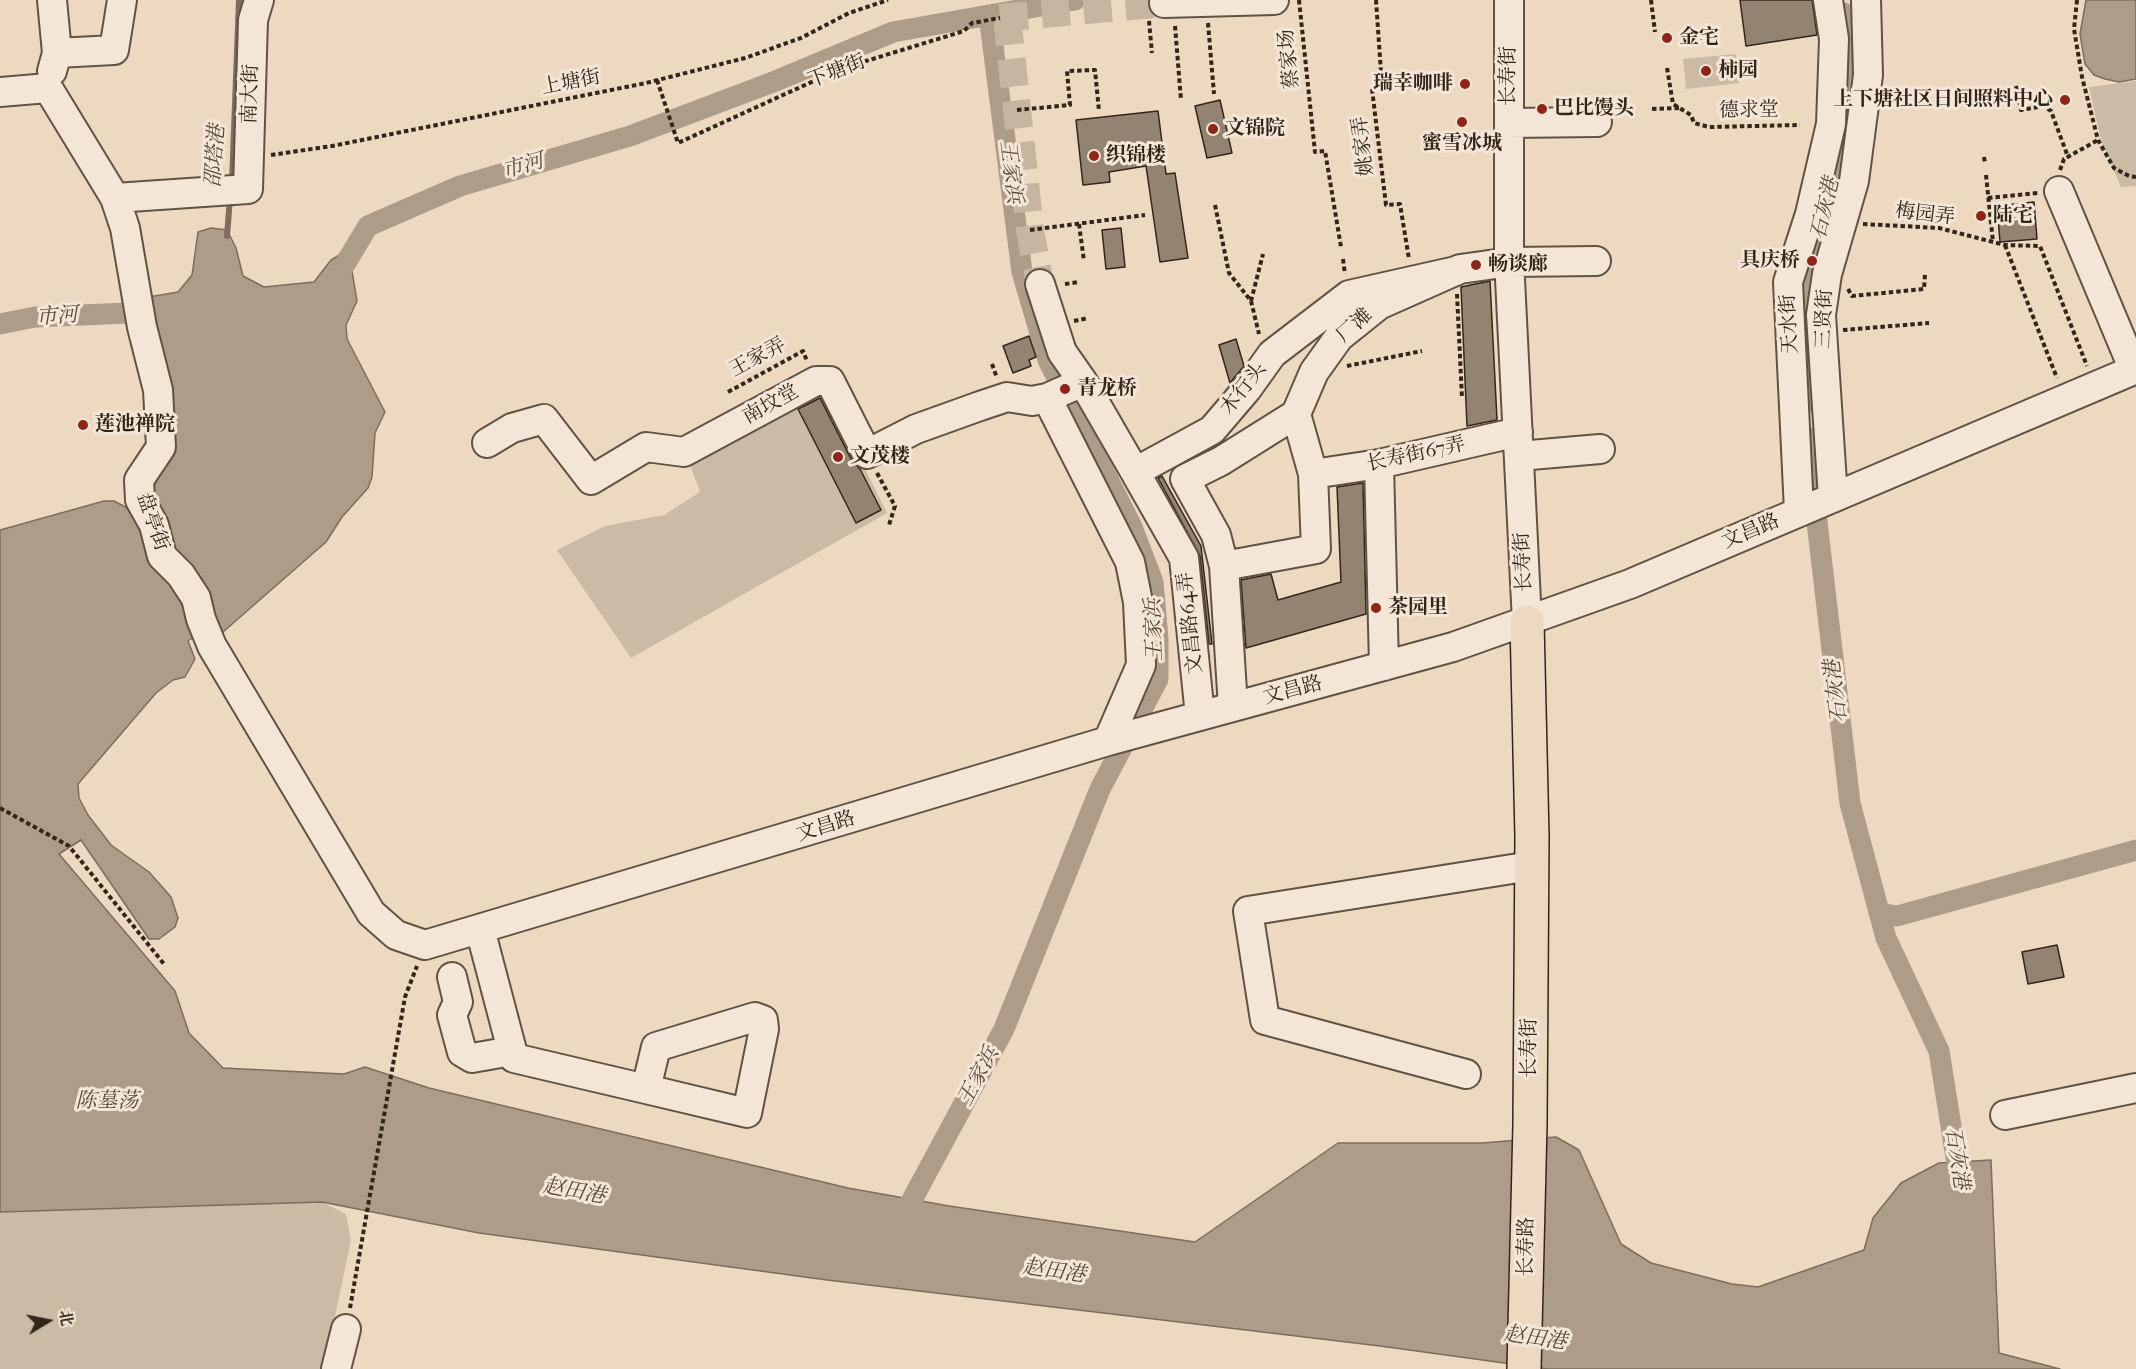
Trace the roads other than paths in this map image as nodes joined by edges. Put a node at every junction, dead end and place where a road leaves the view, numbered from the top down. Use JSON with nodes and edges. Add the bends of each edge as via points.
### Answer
{"nodes":[{"id":1,"x":52,"y":0,"type":"edge"},
{"id":2,"x":122,"y":0,"type":"edge"},
{"id":3,"x":259,"y":0,"type":"edge"},
{"id":4,"x":1274,"y":0,"type":"edge"},
{"id":5,"x":1509,"y":0,"type":"edge"},
{"id":6,"x":1828,"y":0,"type":"edge"},
{"id":7,"x":1866,"y":0,"type":"edge"},
{"id":8,"x":1162,"y":7,"type":"road end"},
{"id":9,"x":57,"y":53,"type":"junction"},
{"id":10,"x":48,"y":88,"type":"junction"},
{"id":11,"x":0,"y":92,"type":"edge"},
{"id":12,"x":1597,"y":122,"type":"dead end"},
{"id":13,"x":1509,"y":123,"type":"junction"},
{"id":14,"x":2059,"y":191,"type":"road end"},
{"id":15,"x":115,"y":198,"type":"junction"},
{"id":16,"x":1811,"y":260,"type":"junction"},
{"id":17,"x":1596,"y":261,"type":"dead end"},
{"id":18,"x":1510,"y":262,"type":"junction"},
{"id":19,"x":1456,"y":270,"type":"junction"},
{"id":20,"x":1040,"y":284,"type":"tunnel mouth"},
{"id":21,"x":1330,"y":328,"type":"junction"},
{"id":22,"x":2135,"y":369,"type":"edge"},
{"id":23,"x":1064,"y":390,"type":"junction"},
{"id":24,"x":1296,"y":414,"type":"junction"},
{"id":25,"x":487,"y":443,"type":"dead end"},
{"id":26,"x":1519,"y":444,"type":"junction"},
{"id":27,"x":1600,"y":449,"type":"dead end"},
{"id":28,"x":1379,"y":464,"type":"junction"},
{"id":29,"x":1135,"y":472,"type":"junction"},
{"id":30,"x":1313,"y":474,"type":"junction"},
{"id":31,"x":1816,"y":504,"type":"junction"},
{"id":32,"x":1224,"y":566,"type":"junction"},
{"id":33,"x":1527,"y":622,"type":"junction"},
{"id":34,"x":1384,"y":666,"type":"junction"},
{"id":35,"x":1233,"y":707,"type":"junction"},
{"id":36,"x":1200,"y":716,"type":"junction"},
{"id":37,"x":1108,"y":741,"type":"junction"},
{"id":38,"x":1532,"y":866,"type":"junction"},
{"id":39,"x":480,"y":929,"type":"junction"},
{"id":40,"x":425,"y":945,"type":"joint"},
{"id":41,"x":452,"y":977,"type":"dead end"},
{"id":42,"x":512,"y":1051,"type":"junction"},
{"id":43,"x":1466,"y":1074,"type":"dead end"},
{"id":44,"x":2136,"y":1088,"type":"edge"},
{"id":45,"x":646,"y":1089,"type":"dead end"},
{"id":46,"x":2005,"y":1115,"type":"dead end"},
{"id":47,"x":1530,"y":1124,"type":"joint"},
{"id":48,"x":346,"y":1329,"type":"dead end"},
{"id":49,"x":336,"y":1369,"type":"edge"},
{"id":50,"x":1524,"y":1369,"type":"edge"}],
"edges":[{"from":1,"to":9,"type":"street"},
{"from":2,"to":9,"type":"street","via":[[114,50]]},
{"from":3,"to":15,"type":"street","name":"南大街","via":[[253,20],[249,155],[237,190]]},
{"from":4,"to":8,"type":"street"},
{"from":5,"to":13,"type":"street","name":"长寿街"},
{"from":6,"to":16,"type":"street","name":"天水街","via":[[1834,39],[1831,124],[1810,214]]},
{"from":7,"to":16,"type":"street","name":"三贤街","via":[[1868,75],[1854,181],[1842,223]]},
{"from":9,"to":10,"type":"street"},
{"from":10,"to":11,"type":"street"},
{"from":10,"to":15,"type":"street","name":"盘亭街"},
{"from":12,"to":13,"type":"street"},
{"from":13,"to":18,"type":"street","name":"长寿街"},
{"from":14,"to":22,"type":"street"},
{"from":15,"to":40,"type":"street","name":"盘亭街","via":[[125,228],[142,327],[158,390],[161,447],[139,480],[140,500],[154,525],[162,556],[196,598],[212,646],[371,912],[396,935]]},
{"from":16,"to":31,"type":"street","name":"三贤街","via":[[1822,332]]},
{"from":16,"to":31,"type":"street","name":"天水街","via":[[1788,282]]},
{"from":17,"to":18,"type":"street","name":"厂滩"},
{"from":18,"to":19,"type":"street","name":"厂滩"},
{"from":18,"to":26,"type":"street","name":"长寿街"},
{"from":19,"to":21,"type":"street","name":"厂滩"},
{"from":19,"to":21,"type":"street","name":"木行头","via":[[1349,296]]},
{"from":20,"to":23,"type":"street","via":[[1062,352]]},
{"from":21,"to":24,"type":"street","name":"厂滩"},
{"from":21,"to":29,"type":"street","name":"木行头","via":[[1272,354],[1212,430]]},
{"from":22,"to":31,"type":"street","name":"文昌路"},
{"from":23,"to":25,"type":"street","name":"南坟堂","via":[[1032,401],[1007,397],[915,429],[867,454],[830,381],[816,381],[684,452],[646,447],[591,480],[544,419],[512,428]]},
{"from":23,"to":29,"type":"street"},
{"from":23,"to":37,"type":"street","via":[[1130,562],[1138,602],[1141,665]]},
{"from":24,"to":30,"type":"street"},
{"from":24,"to":32,"type":"street","via":[[1185,479],[1216,535]]},
{"from":26,"to":27,"type":"street","name":"长寿街67弄"},
{"from":26,"to":28,"type":"street","name":"长寿街67弄"},
{"from":26,"to":33,"type":"street","name":"长寿街"},
{"from":28,"to":30,"type":"street","name":"长寿街67弄"},
{"from":28,"to":34,"type":"street"},
{"from":29,"to":36,"type":"street","name":"文昌路64弄","via":[[1184,558]]},
{"from":30,"to":32,"type":"street","via":[[1316,549]]},
{"from":31,"to":33,"type":"street","name":"文昌路","via":[[1630,584]]},
{"from":32,"to":35,"type":"street"},
{"from":33,"to":34,"type":"street","name":"文昌路"},
{"from":33,"to":38,"type":"main road","name":"长寿街"},
{"from":34,"to":35,"type":"street","name":"文昌路"},
{"from":35,"to":36,"type":"street","name":"文昌路"},
{"from":36,"to":37,"type":"street","name":"文昌路"},
{"from":37,"to":39,"type":"street","name":"文昌路"},
{"from":38,"to":43,"type":"street","via":[[1248,911],[1265,1020]]},
{"from":38,"to":47,"type":"main road","name":"长寿街"},
{"from":39,"to":40,"type":"street","name":"文昌路"},
{"from":39,"to":42,"type":"street"},
{"from":41,"to":42,"type":"street","via":[[458,1002],[452,1015],[462,1053],[472,1059]]},
{"from":42,"to":45,"type":"street","via":[[514,1058]]},
{"from":44,"to":46,"type":"street"},
{"from":47,"to":50,"type":"main road","name":"长寿路"},
{"from":48,"to":49,"type":"street"}]}
